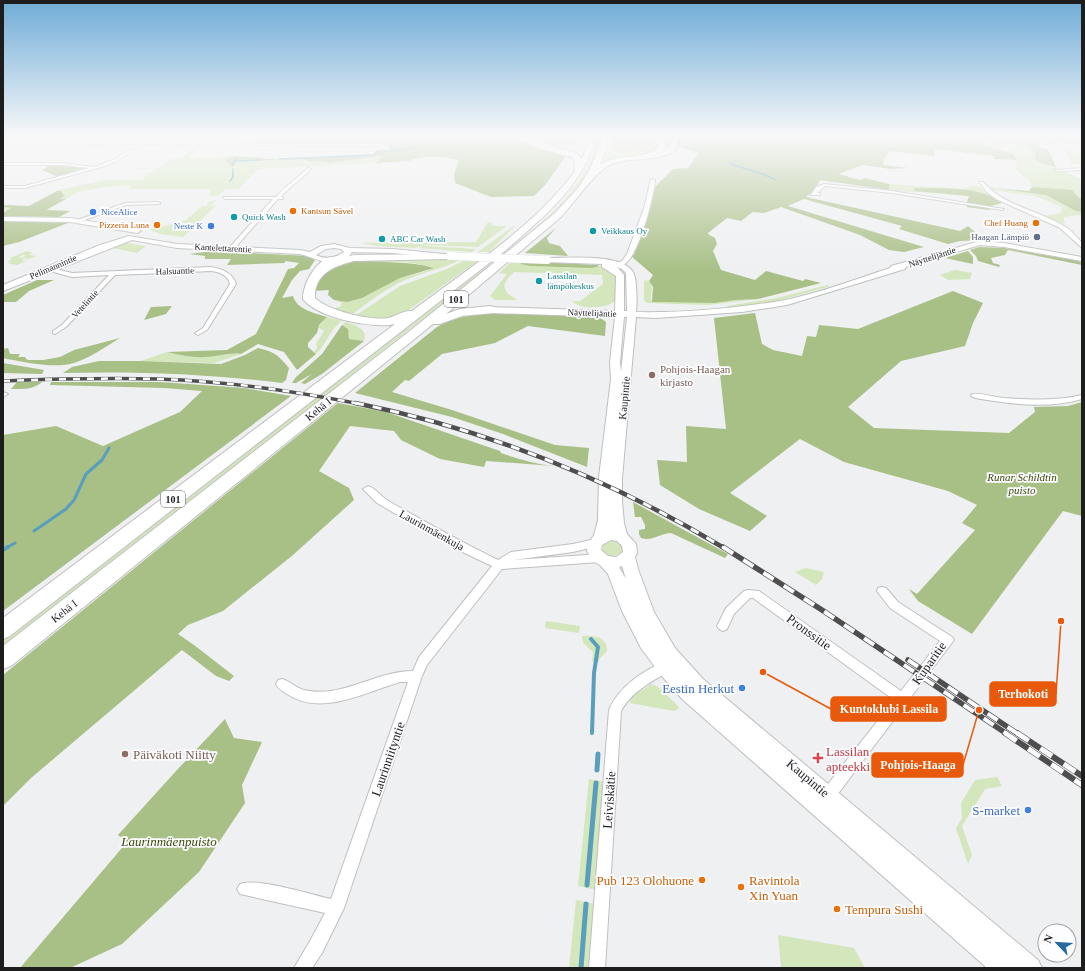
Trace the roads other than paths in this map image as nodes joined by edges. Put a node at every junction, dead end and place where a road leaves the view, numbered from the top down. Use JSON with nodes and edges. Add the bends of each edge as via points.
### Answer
{"nodes":[{"id":1,"x":44,"y":181,"type":"edge"},
{"id":2,"x":297,"y":181,"type":"edge"},
{"id":3,"x":570,"y":181,"type":"edge"},
{"id":4,"x":587,"y":181,"type":"edge"},
{"id":5,"x":653,"y":181,"type":"edge"},
{"id":6,"x":981,"y":183,"type":"dead end"},
{"id":7,"x":3,"y":187,"type":"edge"},
{"id":8,"x":288,"y":187,"type":"junction"},
{"id":9,"x":818,"y":194,"type":"dead end"},
{"id":10,"x":225,"y":198,"type":"dead end"},
{"id":11,"x":277,"y":198,"type":"junction"},
{"id":12,"x":284,"y":198,"type":"junction"},
{"id":13,"x":158,"y":204,"type":"dead end"},
{"id":14,"x":1002,"y":209,"type":"dead end"},
{"id":15,"x":3,"y":219,"type":"edge"},
{"id":16,"x":77,"y":221,"type":"junction"},
{"id":17,"x":113,"y":228,"type":"junction"},
{"id":18,"x":132,"y":235,"type":"junction"},
{"id":19,"x":1082,"y":246,"type":"edge"},
{"id":20,"x":237,"y":247,"type":"junction"},
{"id":21,"x":321,"y":248,"type":"junction"},
{"id":22,"x":346,"y":253,"type":"junction"},
{"id":23,"x":448,"y":256,"type":"junction"},
{"id":24,"x":315,"y":257,"type":"junction"},
{"id":25,"x":1082,"y":258,"type":"edge"},
{"id":26,"x":331,"y":260,"type":"junction"},
{"id":27,"x":614,"y":265,"type":"junction"},
{"id":28,"x":498,"y":266,"type":"junction"},
{"id":29,"x":48,"y":269,"type":"junction"},
{"id":30,"x":114,"y":273,"type":"junction"},
{"id":31,"x":314,"y":282,"type":"junction"},
{"id":32,"x":3,"y":288,"type":"edge"},
{"id":33,"x":443,"y":293,"type":"junction"},
{"id":34,"x":492,"y":308,"type":"junction"},
{"id":35,"x":620,"y":312,"type":"junction"},
{"id":36,"x":631,"y":312,"type":"junction"},
{"id":37,"x":55,"y":332,"type":"dead end"},
{"id":38,"x":198,"y":333,"type":"dead end"},
{"id":39,"x":415,"y":333,"type":"junction"},
{"id":40,"x":344,"y":369,"type":"junction"},
{"id":41,"x":975,"y":396,"type":"dead end"},
{"id":42,"x":1082,"y":397,"type":"edge"},
{"id":43,"x":368,"y":489,"type":"dead end"},
{"id":44,"x":622,"y":537,"type":"junction"},
{"id":45,"x":598,"y":540,"type":"junction"},
{"id":46,"x":628,"y":557,"type":"junction"},
{"id":47,"x":603,"y":560,"type":"junction"},
{"id":48,"x":499,"y":565,"type":"junction"},
{"id":49,"x":882,"y":591,"type":"dead end"},
{"id":50,"x":723,"y":626,"type":"dead end"},
{"id":51,"x":3,"y":630,"type":"edge"},
{"id":52,"x":3,"y":659,"type":"edge"},
{"id":53,"x":670,"y":665,"type":"junction"},
{"id":54,"x":416,"y":676,"type":"junction"},
{"id":55,"x":282,"y":684,"type":"dead end"},
{"id":56,"x":903,"y":699,"type":"junction"},
{"id":57,"x":823,"y":801,"type":"junction"},
{"id":58,"x":244,"y":889,"type":"dead end"},
{"id":59,"x":336,"y":908,"type":"junction"},
{"id":60,"x":302,"y":968,"type":"edge"},
{"id":61,"x":597,"y":968,"type":"edge"},
{"id":62,"x":1005,"y":968,"type":"edge"},
{"id":63,"x":1030,"y":968,"type":"edge"}],
"edges":[{"from":1,"to":7,"type":"street","via":[[18,188]]},
{"from":2,"to":8,"type":"street"},
{"from":3,"to":33,"type":"highway","name":"Kehä I","number":"101","via":[[542,212],[502,248]]},
{"from":4,"to":28,"type":"highway","name":"Kehä I","number":"101","via":[[558,215]]},
{"from":5,"to":27,"type":"street","via":[[628,258]]},
{"from":6,"to":19,"type":"street","via":[[998,198],[1062,227]]},
{"from":8,"to":11,"type":"street"},
{"from":8,"to":12,"type":"street","via":[[291,189]]},
{"from":9,"to":14,"type":"street","via":[[813,194],[824,185],[892,192]]},
{"from":10,"to":11,"type":"street"},
{"from":11,"to":12,"type":"street"},
{"from":11,"to":20,"type":"street"},
{"from":12,"to":20,"type":"street"},
{"from":13,"to":16,"type":"street","via":[[127,204]]},
{"from":15,"to":16,"type":"main road","name":"Kantelettarentie"},
{"from":16,"to":17,"type":"main road","name":"Kantelettarentie"},
{"from":17,"to":18,"type":"main road","name":"Kantelettarentie"},
{"from":17,"to":18,"type":"main road","name":"Kantelettarentie"},
{"from":18,"to":20,"type":"main road","name":"Kantelettarentie","via":[[177,246]]},
{"from":18,"to":29,"type":"main road","name":"Pelimannintie"},
{"from":20,"to":21,"type":"main road","name":"Kantelettarentie"},
{"from":20,"to":24,"type":"main road","name":"Kantelettarentie","via":[[300,252]]},
{"from":21,"to":22,"type":"main road","name":"Kantelettarentie","via":[[342,247]]},
{"from":21,"to":24,"type":"main road","via":[[315,251]]},
{"from":22,"to":23,"type":"main road"},
{"from":22,"to":26,"type":"main road","name":"Kantelettarentie"},
{"from":23,"to":27,"type":"main road","bridge":true,"via":[[581,261]]},
{"from":23,"to":31,"type":"highway","via":[[347,259],[331,266]]},
{"from":24,"to":26,"type":"main road","name":"Kantelettarentie"},
{"from":24,"to":40,"type":"highway","via":[[320,261],[300,290],[300,300],[310,309],[362,324],[373,332],[369,343]]},
{"from":25,"to":36,"type":"main road","name":"Näyttelijäntie","via":[[980,244],[772,305],[655,315]]},
{"from":26,"to":31,"type":"highway","via":[[318,273]]},
{"from":27,"to":35,"type":"main road","name":"Kaupintie","via":[[620,275]]},
{"from":27,"to":36,"type":"main road","name":"Kaupintie","via":[[627,268],[630,273]]},
{"from":28,"to":34,"type":"highway","via":[[480,289],[478,297]]},
{"from":28,"to":39,"type":"highway","name":"Kehä I","number":"101"},
{"from":29,"to":30,"type":"street","name":"Halsuantie","via":[[72,275]]},
{"from":29,"to":32,"type":"main road","name":"Pelimannintie"},
{"from":30,"to":37,"type":"street","name":"Vetelintie","via":[[64,326]]},
{"from":30,"to":38,"type":"street","name":"Halsuantie","via":[[211,269],[227,273],[233,284],[205,329]]},
{"from":31,"to":33,"type":"highway","via":[[308,295],[316,306],[370,321],[385,322],[399,319]]},
{"from":33,"to":40,"type":"highway","name":"Kehä I","number":"101"},
{"from":34,"to":35,"type":"main road","name":"Näyttelijäntie"},
{"from":34,"to":39,"type":"highway","via":[[448,316]]},
{"from":35,"to":36,"type":"main road","name":"Näyttelijäntie"},
{"from":35,"to":45,"type":"main road","name":"Kaupintie","via":[[615,362],[616,379],[605,477],[605,520]]},
{"from":36,"to":44,"type":"main road","name":"Kaupintie","via":[[615,504]]},
{"from":39,"to":52,"type":"highway","name":"Kehä I","number":"101"},
{"from":40,"to":51,"type":"highway","name":"Kehä I","number":"101"},
{"from":41,"to":42,"type":"street","via":[[994,400],[1059,402]]},
{"from":43,"to":48,"type":"street","name":"Laurinmäenkuja","via":[[380,500]]},
{"from":44,"to":45,"type":"main road","via":[[611,535]]},
{"from":44,"to":46,"type":"main road","via":[[631,549]]},
{"from":45,"to":47,"type":"main road","via":[[594,551]]},
{"from":45,"to":48,"type":"street","name":"Laurinniityntie","via":[[573,548],[511,556]]},
{"from":46,"to":47,"type":"main road","via":[[618,562]]},
{"from":46,"to":53,"type":"main road","name":"Kaupintie","via":[[631,577]]},
{"from":47,"to":48,"type":"street"},
{"from":47,"to":53,"type":"main road","name":"Kaupintie","via":[[613,568],[619,579],[626,602],[650,649]]},
{"from":48,"to":54,"type":"street","name":"Laurinniityntie","via":[[423,661]]},
{"from":49,"to":56,"type":"street","name":"Kuparitie","via":[[894,605],[948,640]]},
{"from":50,"to":56,"type":"street","name":"Pronssitie","via":[[730,611],[748,594],[758,596]]},
{"from":53,"to":57,"type":"main road","name":"Kaupintie","via":[[697,685]]},
{"from":53,"to":61,"type":"street","name":"Leiviskätie","via":[[629,691],[615,710]]},
{"from":54,"to":55,"type":"street","via":[[401,676],[325,697],[299,695]]},
{"from":54,"to":59,"type":"street","name":"Laurinniityntie"},
{"from":56,"to":57,"type":"street","name":"Kuparitie"},
{"from":57,"to":62,"type":"main road","name":"Kaupintie"},
{"from":57,"to":63,"type":"main road","name":"Kaupintie"},
{"from":58,"to":59,"type":"street"},
{"from":59,"to":60,"type":"street","name":"Laurinniityntie"}]}
